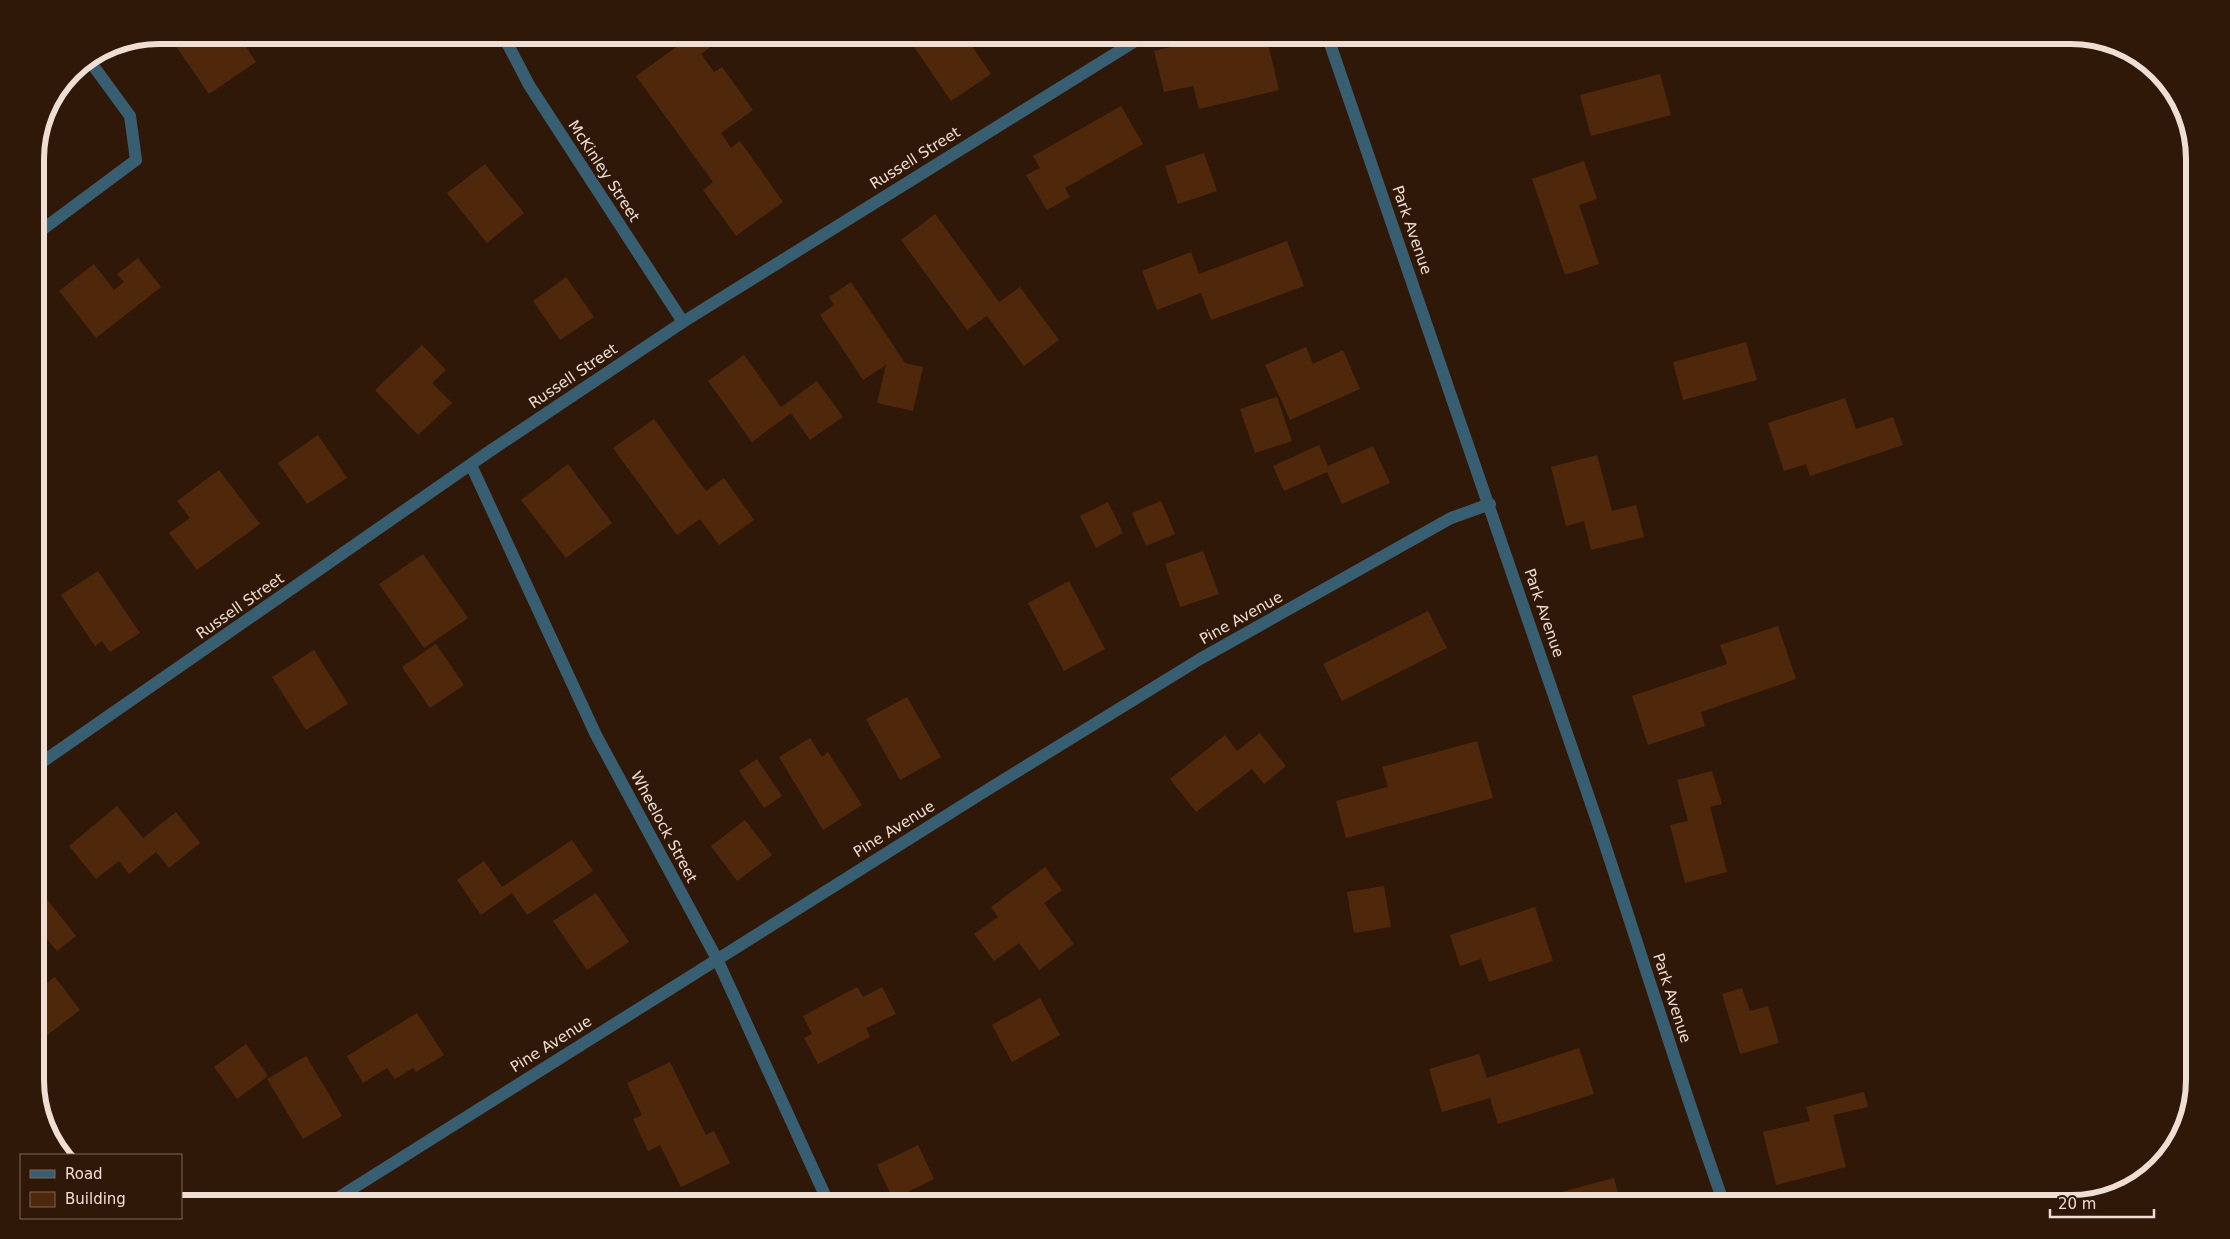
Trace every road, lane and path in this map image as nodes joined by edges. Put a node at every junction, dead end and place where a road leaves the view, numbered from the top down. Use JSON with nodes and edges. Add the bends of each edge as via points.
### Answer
{"nodes":[{"id":1,"x":508,"y":44,"type":"edge"},
{"id":2,"x":1131,"y":44,"type":"edge"},
{"id":3,"x":1330,"y":44,"type":"edge"},
{"id":4,"x":93,"y":65,"type":"edge"},
{"id":5,"x":44,"y":228,"type":"edge"},
{"id":6,"x":683,"y":322,"type":"junction"},
{"id":7,"x":471,"y":465,"type":"junction"},
{"id":8,"x":1490,"y":504,"type":"junction"},
{"id":9,"x":44,"y":761,"type":"edge"},
{"id":10,"x":717,"y":959,"type":"junction"},
{"id":11,"x":342,"y":1195,"type":"edge"},
{"id":12,"x":825,"y":1195,"type":"edge"},
{"id":13,"x":1721,"y":1195,"type":"edge"}],
"edges":[{"from":1,"to":6,"type":"street","name":"McKinley Street","via":[[529,85]]},
{"from":2,"to":6,"type":"street","name":"Russell Street"},
{"from":3,"to":8,"type":"street","name":"Park Avenue"},
{"from":4,"to":5,"type":"street","via":[[130,116],[136,160]]},
{"from":6,"to":7,"type":"street","name":"Russell Street"},
{"from":7,"to":9,"type":"street","name":"Russell Street"},
{"from":7,"to":10,"type":"street","name":"Wheelock Street","via":[[596,735]]},
{"from":8,"to":10,"type":"street","name":"Pine Avenue","via":[[1451,518],[1200,659]]},
{"from":8,"to":13,"type":"street","name":"Park Avenue"},
{"from":10,"to":11,"type":"street","name":"Pine Avenue"},
{"from":10,"to":12,"type":"street","name":"Wheelock Street"}]}
